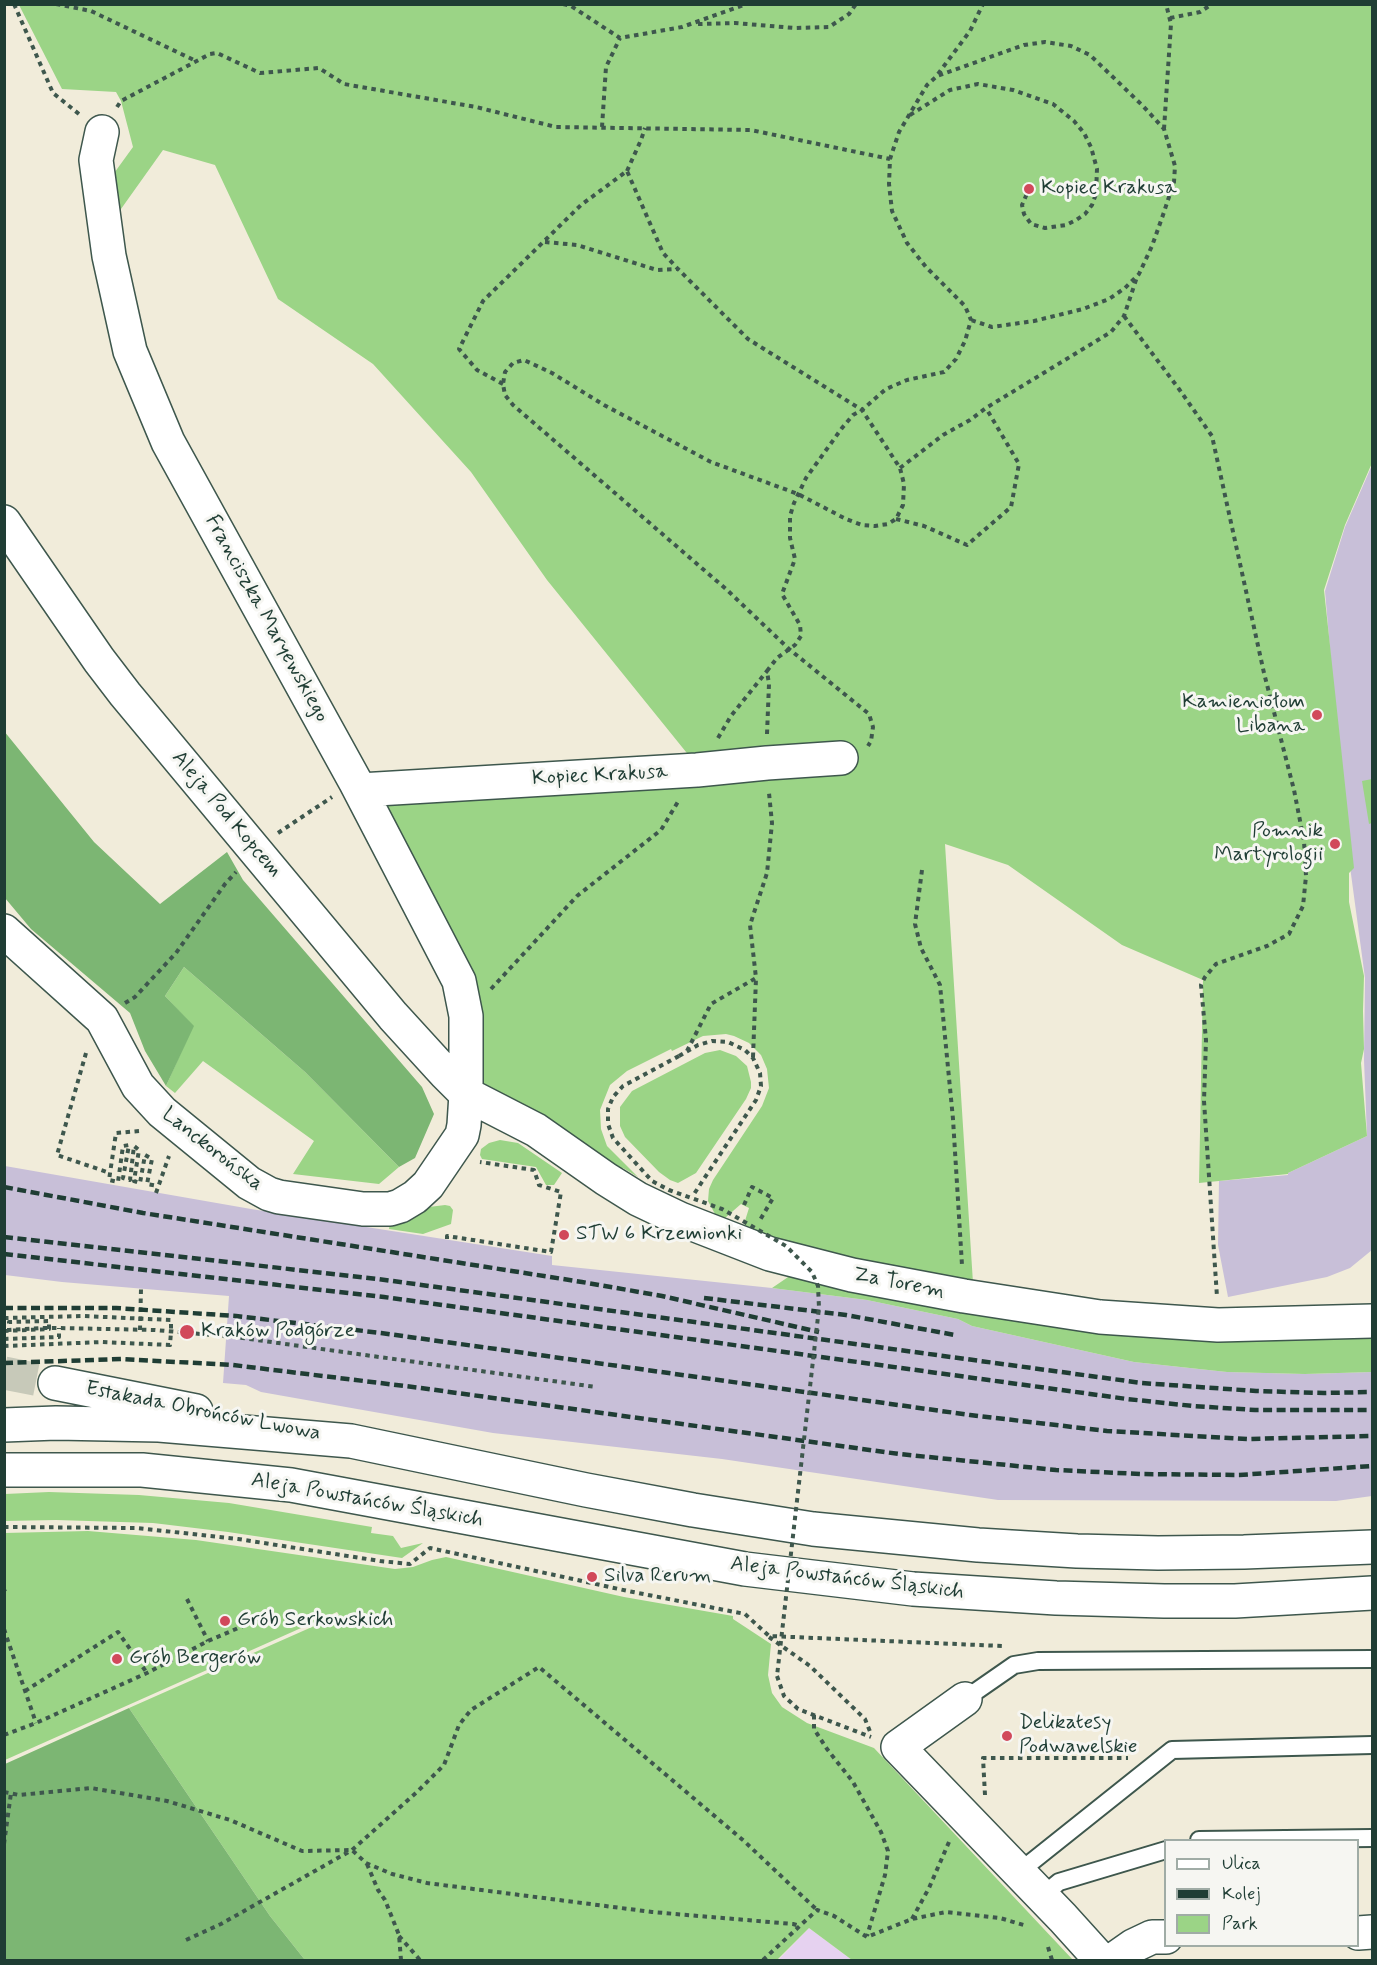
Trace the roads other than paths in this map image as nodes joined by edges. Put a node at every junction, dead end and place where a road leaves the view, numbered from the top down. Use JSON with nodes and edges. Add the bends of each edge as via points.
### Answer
{"nodes":[{"id":1,"x":102,"y":132,"type":"road end"},
{"id":2,"x":4,"y":522,"type":"edge"},
{"id":3,"x":841,"y":758,"type":"road end"},
{"id":4,"x":357,"y":786,"type":"junction"},
{"id":5,"x":4,"y":931,"type":"edge"},
{"id":6,"x":466,"y":1094,"type":"junction"},
{"id":7,"x":1372,"y":1321,"type":"edge"},
{"id":8,"x":55,"y":1383,"type":"tunnel mouth"},
{"id":9,"x":4,"y":1425,"type":"edge"},
{"id":10,"x":351,"y":1441,"type":"junction"},
{"id":11,"x":4,"y":1470,"type":"edge"},
{"id":12,"x":1372,"y":1547,"type":"edge"},
{"id":13,"x":1372,"y":1593,"type":"edge"},
{"id":14,"x":1372,"y":1659,"type":"edge"},
{"id":15,"x":965,"y":1699,"type":"joint"},
{"id":16,"x":1372,"y":1745,"type":"edge"},
{"id":17,"x":1372,"y":1838,"type":"edge"},
{"id":18,"x":1286,"y":1839,"type":"edge"},
{"id":19,"x":1164,"y":1851,"type":"edge"},
{"id":20,"x":1019,"y":1872,"type":"junction"},
{"id":21,"x":1042,"y":1896,"type":"junction"},
{"id":22,"x":1164,"y":1937,"type":"edge"},
{"id":23,"x":1101,"y":1960,"type":"edge"},
{"id":24,"x":1113,"y":1960,"type":"edge"}],
"edges":[{"from":1,"to":4,"type":"street","name":"Franciszka Maryewskiego","via":[[96,160],[109,256],[130,351],[168,442]]},
{"from":2,"to":6,"type":"street","name":"Aleja Pod Kopcem","via":[[125,694],[393,1016]]},
{"from":3,"to":4,"type":"street","name":"Kopiec Krakusa","via":[[697,770]]},
{"from":4,"to":6,"type":"street","name":"Franciszka Maryewskiego","via":[[459,981],[466,1016]]},
{"from":5,"to":6,"type":"street","name":"Lanckorońska","via":[[95,1031],[162,1113],[249,1183],[279,1197],[363,1209],[390,1209],[408,1203],[428,1185],[462,1135]]},
{"from":6,"to":7,"type":"street","name":"Za Torem","via":[[518,1119],[638,1199],[680,1219],[770,1254],[852,1275],[1100,1317],[1218,1325]]},
{"from":8,"to":10,"type":"street","name":"Estakada Obrońców Lwowa"},
{"from":9,"to":10,"type":"street","via":[[159,1425]]},
{"from":10,"to":12,"type":"street","via":[[586,1490],[813,1529],[1077,1551],[1245,1552]]},
{"from":11,"to":13,"type":"street","name":"Aleja Powstańców Śląskich","via":[[142,1470],[291,1485],[745,1569],[913,1589],[1164,1601]]},
{"from":14,"to":15,"type":"lane","via":[[1038,1661],[1014,1665]]},
{"from":15,"to":20,"type":"street","via":[[898,1747]]},
{"from":16,"to":20,"type":"lane","via":[[1172,1749]]},
{"from":17,"to":18,"type":"lane"},
{"from":19,"to":21,"type":"lane","via":[[1059,1882]]},
{"from":20,"to":21,"type":"street"},
{"from":21,"to":23,"type":"street"},
{"from":22,"to":24,"type":"street","via":[[1152,1937]]}]}
